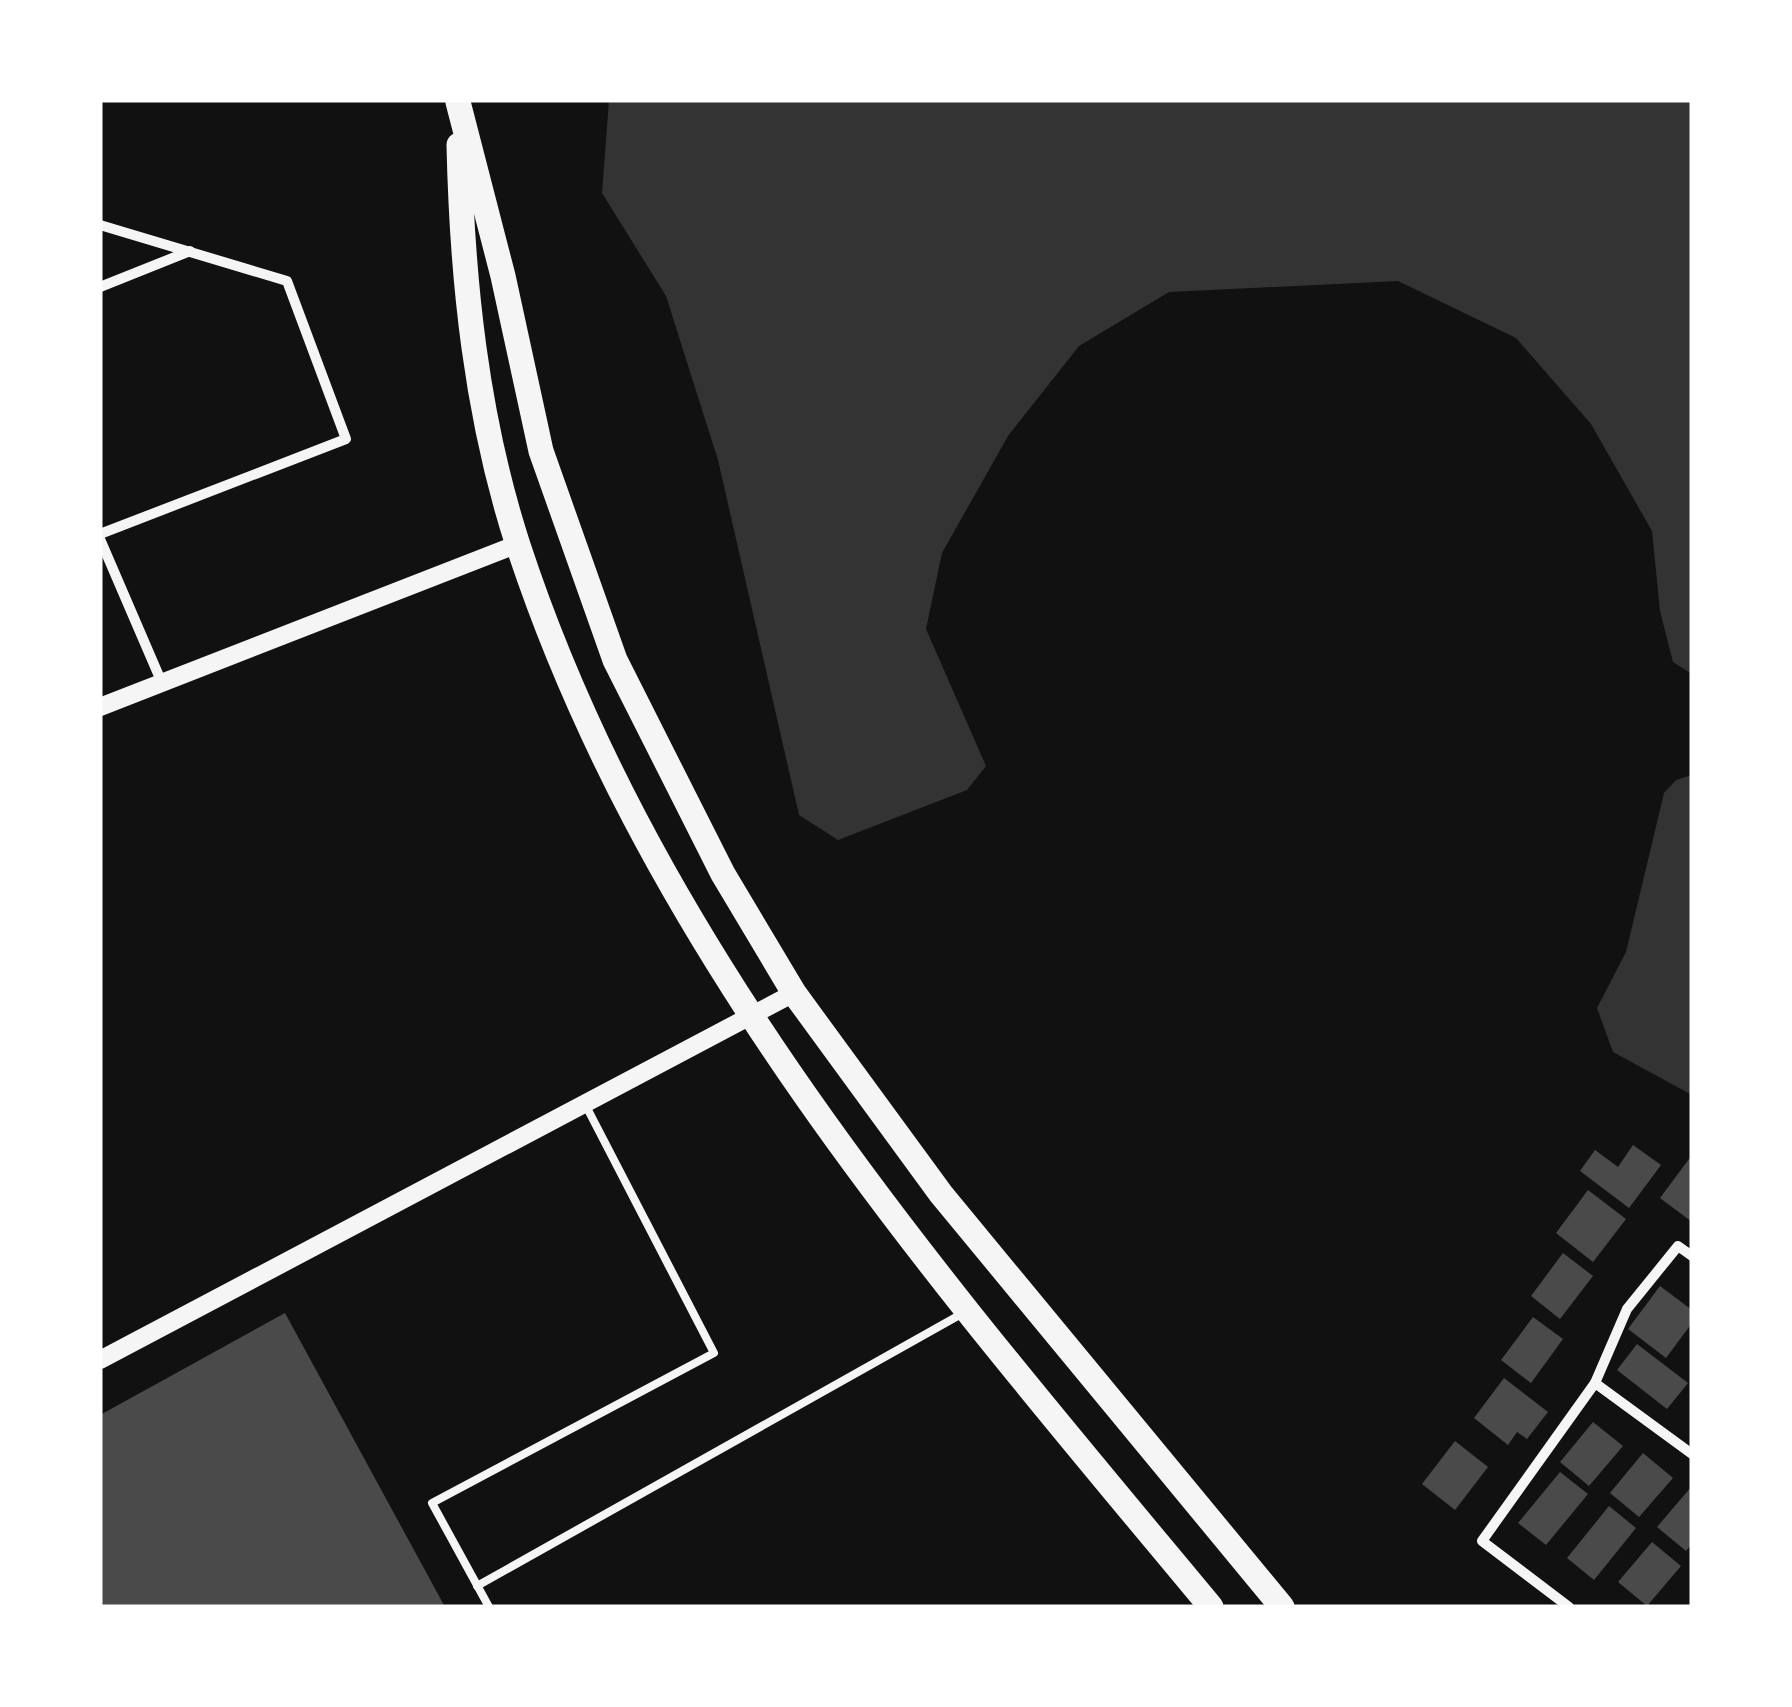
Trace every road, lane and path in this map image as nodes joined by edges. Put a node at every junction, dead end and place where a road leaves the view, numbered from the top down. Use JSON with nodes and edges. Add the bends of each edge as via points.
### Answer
{"nodes":[{"id":1,"x":456,"y":101,"type":"edge"},
{"id":2,"x":100,"y":225,"type":"edge"},
{"id":3,"x":190,"y":251,"type":"junction"},
{"id":4,"x":100,"y":287,"type":"edge"},
{"id":5,"x":100,"y":536,"type":"edge"},
{"id":6,"x":518,"y":544,"type":"junction"},
{"id":7,"x":162,"y":683,"type":"junction"},
{"id":8,"x":100,"y":707,"type":"edge"},
{"id":9,"x":794,"y":993,"type":"junction"},
{"id":10,"x":751,"y":1018,"type":"junction"},
{"id":11,"x":586,"y":1106,"type":"junction"},
{"id":12,"x":1692,"y":1256,"type":"edge"},
{"id":13,"x":969,"y":1310,"type":"junction"},
{"id":14,"x":100,"y":1360,"type":"edge"},
{"id":15,"x":1595,"y":1383,"type":"junction"},
{"id":16,"x":1692,"y":1454,"type":"edge"},
{"id":17,"x":478,"y":1586,"type":"junction"},
{"id":18,"x":489,"y":1607,"type":"edge"},
{"id":19,"x":1212,"y":1607,"type":"edge"},
{"id":20,"x":1282,"y":1607,"type":"edge"},
{"id":21,"x":1569,"y":1607,"type":"edge"}],
"edges":[{"from":1,"to":6,"type":"main road","via":[[461,259],[488,430]]},
{"from":1,"to":9,"type":"main road","via":[[504,276],[541,451],[615,660],[723,874]]},
{"from":2,"to":3,"type":"street"},
{"from":3,"to":4,"type":"street"},
{"from":3,"to":5,"type":"street","via":[[288,281],[346,439]]},
{"from":5,"to":7,"type":"street"},
{"from":6,"to":7,"type":"street"},
{"from":6,"to":10,"type":"main road","via":[[623,796]]},
{"from":7,"to":8,"type":"street"},
{"from":9,"to":10,"type":"street"},
{"from":9,"to":20,"type":"main road","via":[[941,1194]]},
{"from":10,"to":11,"type":"street"},
{"from":10,"to":13,"type":"main road"},
{"from":11,"to":14,"type":"street"},
{"from":11,"to":17,"type":"lane","via":[[714,1352],[432,1504]]},
{"from":12,"to":15,"type":"street","via":[[1678,1246],[1626,1309]]},
{"from":13,"to":17,"type":"lane"},
{"from":13,"to":19,"type":"main road"},
{"from":15,"to":16,"type":"street"},
{"from":15,"to":21,"type":"street","via":[[1482,1542]]},
{"from":17,"to":18,"type":"lane"}]}
